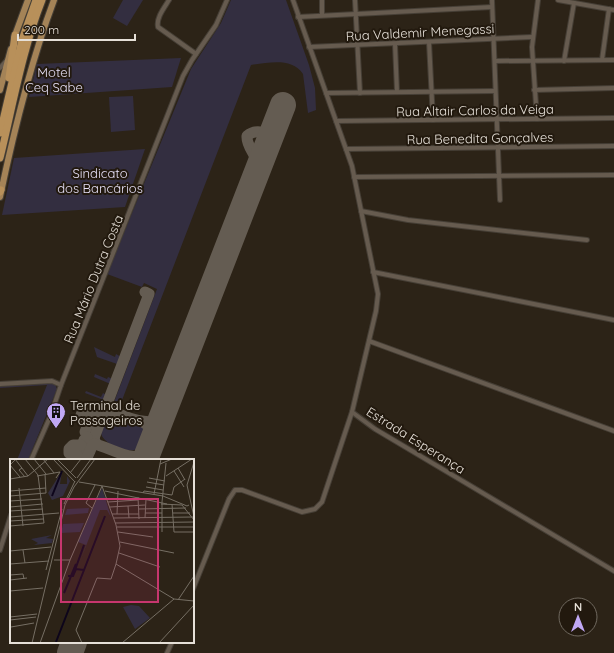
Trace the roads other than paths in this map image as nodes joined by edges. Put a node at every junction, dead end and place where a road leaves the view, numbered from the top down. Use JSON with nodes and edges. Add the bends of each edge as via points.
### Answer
{"nodes":[{"id":1,"x":28,"y":0,"type":"edge"},
{"id":2,"x":36,"y":0,"type":"edge"},
{"id":3,"x":42,"y":0,"type":"edge"},
{"id":4,"x":54,"y":0,"type":"edge"},
{"id":5,"x":169,"y":0,"type":"edge"},
{"id":6,"x":227,"y":0,"type":"edge"},
{"id":7,"x":293,"y":0,"type":"edge"},
{"id":8,"x":322,"y":0,"type":"edge"},
{"id":9,"x":355,"y":0,"type":"edge"},
{"id":10,"x":492,"y":0,"type":"edge"},
{"id":11,"x":538,"y":0,"type":"edge"},
{"id":12,"x":558,"y":0,"type":"edge"},
{"id":13,"x":581,"y":2,"type":"edge"},
{"id":14,"x":574,"y":3,"type":"junction"},
{"id":15,"x":492,"y":7,"type":"junction"},
{"id":16,"x":612,"y":9,"type":"edge"},
{"id":17,"x":355,"y":14,"type":"junction"},
{"id":18,"x":322,"y":15,"type":"junction"},
{"id":19,"x":298,"y":17,"type":"junction"},
{"id":20,"x":15,"y":35,"type":"junction"},
{"id":21,"x":532,"y":36,"type":"junction"},
{"id":22,"x":493,"y":38,"type":"junction"},
{"id":23,"x":429,"y":42,"type":"junction"},
{"id":24,"x":395,"y":44,"type":"junction"},
{"id":25,"x":357,"y":46,"type":"junction"},
{"id":26,"x":309,"y":48,"type":"junction"},
{"id":27,"x":196,"y":54,"type":"junction"},
{"id":28,"x":7,"y":60,"type":"junction"},
{"id":29,"x":564,"y":60,"type":"junction"},
{"id":30,"x":602,"y":60,"type":"junction"},
{"id":31,"x":614,"y":60,"type":"edge"},
{"id":32,"x":494,"y":61,"type":"junction"},
{"id":33,"x":532,"y":61,"type":"junction"},
{"id":34,"x":0,"y":67,"type":"edge"},
{"id":35,"x":614,"y":88,"type":"edge"},
{"id":36,"x":0,"y":90,"type":"edge"},
{"id":37,"x":534,"y":90,"type":"junction"},
{"id":38,"x":495,"y":91,"type":"junction"},
{"id":39,"x":360,"y":92,"type":"junction"},
{"id":40,"x":397,"y":92,"type":"junction"},
{"id":41,"x":432,"y":92,"type":"junction"},
{"id":42,"x":326,"y":93,"type":"junction"},
{"id":43,"x":8,"y":97,"type":"junction"},
{"id":44,"x":614,"y":118,"type":"edge"},
{"id":45,"x":537,"y":119,"type":"junction"},
{"id":46,"x":433,"y":120,"type":"junction"},
{"id":47,"x":496,"y":120,"type":"junction"},
{"id":48,"x":336,"y":121,"type":"junction"},
{"id":49,"x":0,"y":133,"type":"edge"},
{"id":50,"x":614,"y":146,"type":"edge"},
{"id":51,"x":498,"y":148,"type":"junction"},
{"id":52,"x":346,"y":149,"type":"junction"},
{"id":53,"x":0,"y":158,"type":"edge"},
{"id":54,"x":499,"y":175,"type":"junction"},
{"id":55,"x":614,"y":175,"type":"edge"},
{"id":56,"x":354,"y":177,"type":"junction"},
{"id":57,"x":0,"y":193,"type":"edge"},
{"id":58,"x":500,"y":200,"type":"dead end"},
{"id":59,"x":362,"y":211,"type":"junction"},
{"id":60,"x":587,"y":240,"type":"dead end"},
{"id":61,"x":374,"y":272,"type":"junction"},
{"id":62,"x":614,"y":320,"type":"edge"},
{"id":63,"x":369,"y":342,"type":"junction"},
{"id":64,"x":0,"y":384,"type":"edge"},
{"id":65,"x":61,"y":385,"type":"junction"},
{"id":66,"x":352,"y":412,"type":"junction"},
{"id":67,"x":614,"y":431,"type":"edge"},
{"id":68,"x":31,"y":459,"type":"edge"},
{"id":69,"x":10,"y":518,"type":"edge"},
{"id":70,"x":0,"y":550,"type":"edge"},
{"id":71,"x":614,"y":571,"type":"edge"},
{"id":72,"x":194,"y":586,"type":"edge"},
{"id":73,"x":172,"y":643,"type":"edge"},
{"id":74,"x":167,"y":653,"type":"edge"}],
"edges":[{"from":1,"to":20,"type":"main road"},
{"from":2,"to":43,"type":"highway","via":[[22,40]]},
{"from":3,"to":53,"type":"highway","via":[[27,44]]},
{"from":4,"to":57,"type":"main road","via":[[27,83]]},
{"from":5,"to":27,"type":"street","via":[[159,17],[158,27]]},
{"from":6,"to":27,"type":"street","name":"Rua Mário Dutra Costa","via":[[216,25]]},
{"from":7,"to":19,"type":"street","name":"Estrada Esperança"},
{"from":8,"to":18,"type":"street"},
{"from":9,"to":17,"type":"street"},
{"from":10,"to":15,"type":"street"},
{"from":11,"to":21,"type":"street"},
{"from":12,"to":14,"type":"street"},
{"from":13,"to":14,"type":"street"},
{"from":13,"to":16,"type":"street"},
{"from":14,"to":29,"type":"street"},
{"from":15,"to":17,"type":"street"},
{"from":15,"to":22,"type":"street"},
{"from":16,"to":30,"type":"street"},
{"from":17,"to":18,"type":"street"},
{"from":17,"to":25,"type":"street"},
{"from":18,"to":19,"type":"street"},
{"from":19,"to":26,"type":"street","name":"Estrada Esperança"},
{"from":20,"to":28,"type":"main road"},
{"from":20,"to":43,"type":"highway","via":[[6,92]]},
{"from":21,"to":22,"type":"street","name":"Rua Valdemir Menegassi"},
{"from":21,"to":33,"type":"street"},
{"from":22,"to":23,"type":"street","name":"Rua Valdemir Menegassi"},
{"from":22,"to":32,"type":"street"},
{"from":23,"to":24,"type":"street","name":"Rua Valdemir Menegassi"},
{"from":23,"to":41,"type":"street"},
{"from":24,"to":25,"type":"street","name":"Rua Valdemir Menegassi"},
{"from":24,"to":40,"type":"street"},
{"from":25,"to":26,"type":"street","name":"Rua Valdemir Menegassi"},
{"from":25,"to":39,"type":"street"},
{"from":26,"to":42,"type":"street","name":"Estrada Esperança"},
{"from":27,"to":65,"type":"street","name":"Rua Mário Dutra Costa","via":[[183,76]]},
{"from":28,"to":34,"type":"street"},
{"from":28,"to":36,"type":"main road"},
{"from":29,"to":30,"type":"street"},
{"from":29,"to":33,"type":"street"},
{"from":30,"to":31,"type":"street"},
{"from":32,"to":33,"type":"street"},
{"from":32,"to":38,"type":"street"},
{"from":33,"to":37,"type":"street"},
{"from":35,"to":37,"type":"street"},
{"from":37,"to":45,"type":"street"},
{"from":38,"to":41,"type":"street"},
{"from":38,"to":47,"type":"street"},
{"from":39,"to":40,"type":"street"},
{"from":39,"to":42,"type":"street"},
{"from":40,"to":41,"type":"street"},
{"from":41,"to":46,"type":"street"},
{"from":42,"to":48,"type":"street","name":"Estrada Esperança"},
{"from":43,"to":49,"type":"highway"},
{"from":44,"to":45,"type":"street","name":"Rua Altair Carlos da Veiga"},
{"from":45,"to":47,"type":"street","name":"Rua Altair Carlos da Veiga"},
{"from":46,"to":47,"type":"street","name":"Rua Altair Carlos da Veiga"},
{"from":46,"to":48,"type":"street","name":"Rua Altair Carlos da Veiga"},
{"from":47,"to":51,"type":"street"},
{"from":48,"to":52,"type":"street","name":"Estrada Esperança"},
{"from":50,"to":51,"type":"street","name":"Rua Benedita Gonçalves"},
{"from":51,"to":52,"type":"street","name":"Rua Benedita Gonçalves"},
{"from":51,"to":54,"type":"street"},
{"from":52,"to":56,"type":"street","name":"Estrada Esperança"},
{"from":54,"to":55,"type":"street"},
{"from":54,"to":56,"type":"street"},
{"from":54,"to":58,"type":"street"},
{"from":56,"to":59,"type":"street","name":"Estrada Esperança"},
{"from":59,"to":60,"type":"street","via":[[416,220]]},
{"from":59,"to":61,"type":"street","name":"Estrada Esperança"},
{"from":61,"to":62,"type":"street"},
{"from":61,"to":63,"type":"street","name":"Estrada Esperança","via":[[378,294]]},
{"from":63,"to":66,"type":"street","name":"Estrada Esperança"},
{"from":63,"to":67,"type":"street"},
{"from":64,"to":65,"type":"street","via":[[52,381]]},
{"from":65,"to":68,"type":"street","name":"Rua Mário Dutra Costa"},
{"from":66,"to":71,"type":"street","name":"Estrada Esperança","via":[[375,429]]},
{"from":66,"to":72,"type":"street","via":[[322,502],[316,509],[302,512],[242,490],[235,490],[229,499]]},
{"from":69,"to":70,"type":"street"},
{"from":73,"to":74,"type":"street"}]}
